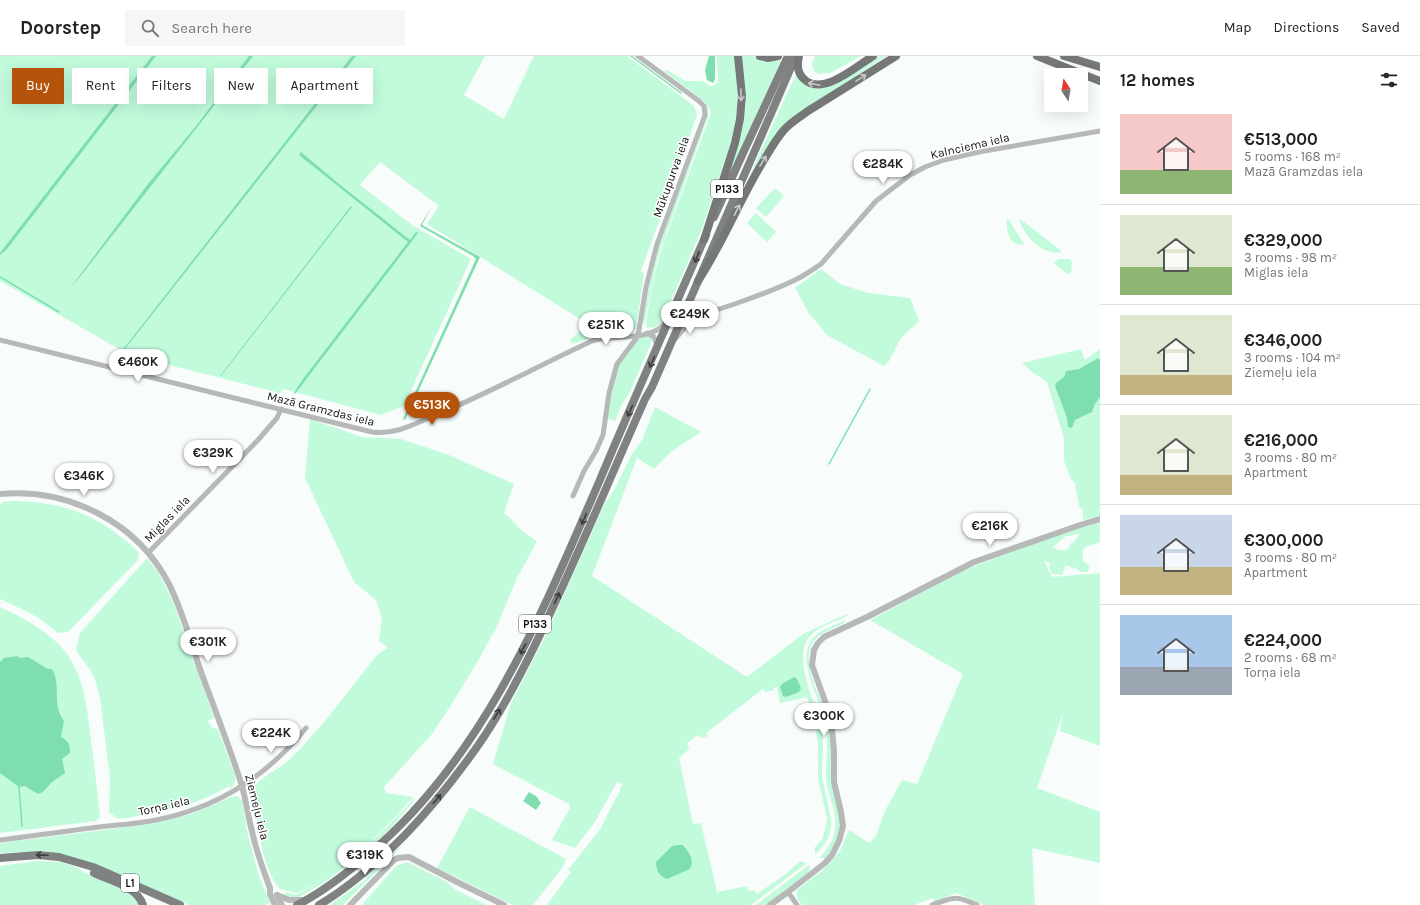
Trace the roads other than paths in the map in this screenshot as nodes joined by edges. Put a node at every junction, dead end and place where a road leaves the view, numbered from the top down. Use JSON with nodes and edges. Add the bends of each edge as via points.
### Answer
{"nodes":[{"id":1,"x":638,"y":56,"type":"edge"},
{"id":2,"x":738,"y":56,"type":"edge"},
{"id":3,"x":760,"y":56,"type":"edge"},
{"id":4,"x":778,"y":56,"type":"edge"},
{"id":5,"x":788,"y":56,"type":"edge"},
{"id":6,"x":796,"y":56,"type":"edge"},
{"id":7,"x":799,"y":56,"type":"edge"},
{"id":8,"x":873,"y":56,"type":"edge"},
{"id":9,"x":896,"y":56,"type":"edge"},
{"id":10,"x":1037,"y":56,"type":"edge"},
{"id":11,"x":1064,"y":56,"type":"edge"},
{"id":12,"x":1100,"y":67,"type":"edge"},
{"id":13,"x":1067,"y":68,"type":"edge"},
{"id":14,"x":1088,"y":74,"type":"edge"},
{"id":15,"x":1088,"y":76,"type":"edge"},
{"id":16,"x":1100,"y":77,"type":"edge"},
{"id":17,"x":1100,"y":81,"type":"edge"},
{"id":18,"x":1100,"y":131,"type":"edge"},
{"id":19,"x":704,"y":240,"type":"junction"},
{"id":20,"x":698,"y":281,"type":"junction"},
{"id":21,"x":686,"y":310,"type":"junction"},
{"id":22,"x":702,"y":314,"type":"junction"},
{"id":23,"x":670,"y":317,"type":"junction"},
{"id":24,"x":647,"y":333,"type":"junction"},
{"id":25,"x":638,"y":336,"type":"junction"},
{"id":26,"x":0,"y":340,"type":"edge"},
{"id":27,"x":670,"y":346,"type":"junction"},
{"id":28,"x":658,"y":348,"type":"junction"},
{"id":29,"x":281,"y":410,"type":"junction"},
{"id":30,"x":0,"y":494,"type":"edge"},
{"id":31,"x":573,"y":496,"type":"dead end"},
{"id":32,"x":1100,"y":519,"type":"edge"},
{"id":33,"x":148,"y":553,"type":"junction"},
{"id":34,"x":306,"y":728,"type":"dead end"},
{"id":35,"x":242,"y":787,"type":"junction"},
{"id":36,"x":0,"y":840,"type":"edge"},
{"id":37,"x":0,"y":858,"type":"edge"},
{"id":38,"x":80,"y":863,"type":"junction"},
{"id":39,"x":270,"y":888,"type":"junction"},
{"id":40,"x":788,"y":892,"type":"junction"},
{"id":41,"x":277,"y":895,"type":"junction"},
{"id":42,"x":306,"y":900,"type":"junction"},
{"id":43,"x":143,"y":905,"type":"edge"},
{"id":44,"x":180,"y":905,"type":"edge"},
{"id":45,"x":274,"y":905,"type":"edge"},
{"id":46,"x":282,"y":905,"type":"edge"},
{"id":47,"x":297,"y":905,"type":"edge"},
{"id":48,"x":319,"y":905,"type":"edge"},
{"id":49,"x":350,"y":905,"type":"edge"},
{"id":50,"x":504,"y":905,"type":"edge"},
{"id":51,"x":770,"y":905,"type":"edge"},
{"id":52,"x":797,"y":905,"type":"edge"},
{"id":53,"x":932,"y":905,"type":"edge"},
{"id":54,"x":976,"y":905,"type":"edge"}],
"edges":[{"from":1,"to":25,"type":"street","name":"Mūkupurva iela","via":[[699,101],[705,112],[651,266]]},
{"from":2,"to":19,"type":"highway","one_way":true,"via":[[742,96],[738,131]]},
{"from":3,"to":4,"type":"highway"},
{"from":5,"to":19,"type":"main road","number":"P133"},
{"from":6,"to":20,"type":"main road","number":"P133"},
{"from":8,"to":7,"type":"highway","one_way":true,"via":[[835,80],[819,86],[809,84],[802,77],[798,66]]},
{"from":20,"to":9,"type":"highway","one_way":true,"via":[[712,260],[757,172],[784,130],[797,118]]},
{"from":10,"to":13,"type":"highway"},
{"from":11,"to":12,"type":"highway"},
{"from":14,"to":16,"type":"highway"},
{"from":15,"to":17,"type":"highway"},
{"from":18,"to":22,"type":"street","name":"Kalnciema iela","via":[[979,152],[925,167],[876,201],[821,264],[810,272],[771,290]]},
{"from":19,"to":23,"type":"main road","number":"P133","one_way":true},
{"from":20,"to":21,"type":"main road","number":"P133"},
{"from":21,"to":22,"type":"street","via":[[690,316]]},
{"from":21,"to":27,"type":"main road","number":"P133"},
{"from":22,"to":27,"type":"street","name":"Kalnciema iela","via":[[690,323]]},
{"from":23,"to":24,"type":"street","name":"Mazā Gramzdas iela","via":[[660,328]]},
{"from":23,"to":28,"type":"main road","number":"P133"},
{"from":24,"to":25,"type":"street","name":"Mazā Gramzdas iela"},
{"from":24,"to":28,"type":"street","via":[[657,341]]},
{"from":25,"to":29,"type":"street","name":"Mazā Gramzdas iela","via":[[592,341],[466,403],[390,433],[372,432]]},
{"from":25,"to":31,"type":"street","via":[[617,364],[609,393],[603,435]]},
{"from":26,"to":29,"type":"street","name":"Mazā Gramzdas iela"},
{"from":48,"to":27,"type":"main road","number":"P133","one_way":true,"via":[[356,880],[390,850],[439,798],[477,747],[536,642]]},
{"from":28,"to":42,"type":"main road","number":"P133","one_way":true,"via":[[552,590],[480,726],[441,781],[403,824],[354,867]]},
{"from":29,"to":33,"type":"street","name":"Miglas iela","via":[[258,440]]},
{"from":30,"to":33,"type":"street","name":"Ziemeļu iela","via":[[31,493],[74,502],[97,512],[116,525]]},
{"from":32,"to":40,"type":"street","via":[[974,562],[824,637],[818,643],[814,650],[812,665],[831,718],[834,782],[843,826],[839,840],[825,863]]},
{"from":33,"to":35,"type":"street","name":"Ziemeļu iela","via":[[175,597]]},
{"from":34,"to":35,"type":"street","name":"Torņa iela","via":[[281,756]]},
{"from":35,"to":36,"type":"street","name":"Torņa iela","via":[[206,805],[164,818]]},
{"from":35,"to":39,"type":"street","name":"Ziemeļu iela","via":[[256,849]]},
{"from":38,"to":37,"type":"main road","number":"L1","one_way":true,"via":[[46,855]]},
{"from":38,"to":43,"type":"main road","via":[[90,872],[132,890],[139,896]]},
{"from":38,"to":44,"type":"main road","number":"L1"},
{"from":39,"to":41,"type":"street","name":"Ziemeļu iela"},
{"from":39,"to":45,"type":"street","name":"Ziemeļu iela"},
{"from":40,"to":51,"type":"street"},
{"from":40,"to":52,"type":"street"},
{"from":41,"to":42,"type":"street","via":[[289,900]]},
{"from":41,"to":46,"type":"street","name":"Ziemeļu iela"},
{"from":42,"to":47,"type":"main road","number":"P133"},
{"from":49,"to":50,"type":"street","via":[[394,860],[409,857]]},
{"from":53,"to":54,"type":"street","via":[[957,897]]}]}
